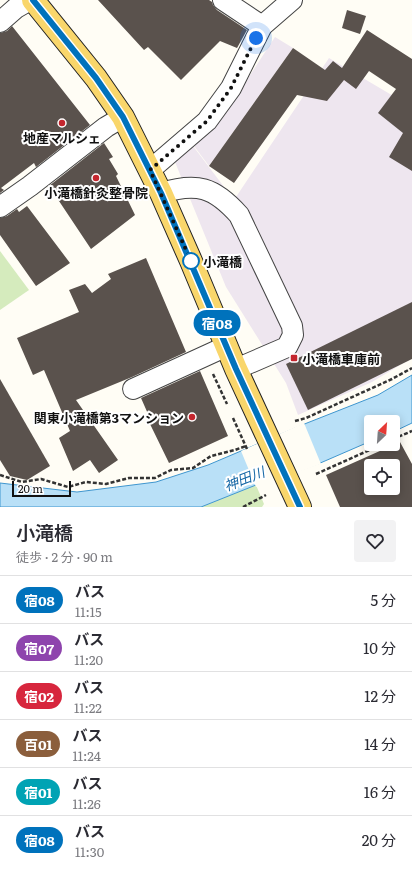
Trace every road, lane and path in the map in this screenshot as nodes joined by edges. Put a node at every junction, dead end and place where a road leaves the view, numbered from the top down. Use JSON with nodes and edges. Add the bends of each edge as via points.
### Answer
{"nodes":[{"id":1,"x":31,"y":0,"type":"edge"},
{"id":2,"x":223,"y":0,"type":"edge"},
{"id":3,"x":292,"y":0,"type":"edge"},
{"id":4,"x":0,"y":22,"type":"edge"},
{"id":5,"x":262,"y":26,"type":"junction"},
{"id":6,"x":123,"y":117,"type":"junction"},
{"id":7,"x":150,"y":170,"type":"junction"},
{"id":8,"x":161,"y":193,"type":"junction"},
{"id":9,"x":0,"y":207,"type":"edge"},
{"id":10,"x":227,"y":346,"type":"junction"},
{"id":11,"x":412,"y":368,"type":"edge"},
{"id":12,"x":236,"y":369,"type":"junction"},
{"id":13,"x":133,"y":389,"type":"dead end"},
{"id":14,"x":295,"y":421,"type":"dead end"},
{"id":15,"x":412,"y":431,"type":"edge"},
{"id":16,"x":400,"y":436,"type":"edge"},
{"id":17,"x":246,"y":446,"type":"dead end"},
{"id":18,"x":367,"y":451,"type":"edge"},
{"id":19,"x":316,"y":474,"type":"dead end"},
{"id":20,"x":0,"y":475,"type":"edge"},
{"id":21,"x":266,"y":495,"type":"dead end"},
{"id":22,"x":243,"y":507,"type":"edge"},
{"id":23,"x":300,"y":507,"type":"edge"}],
"edges":[{"from":1,"to":4,"type":"street","via":[[16,8]]},
{"from":1,"to":6,"type":"main road","via":[[96,78]]},
{"from":2,"to":5,"type":"street"},
{"from":3,"to":5,"type":"street"},
{"from":5,"to":7,"type":"street","via":[[231,88],[207,121]]},
{"from":6,"to":7,"type":"main road"},
{"from":6,"to":9,"type":"street"},
{"from":7,"to":8,"type":"main road"},
{"from":8,"to":10,"type":"main road"},
{"from":8,"to":12,"type":"street","via":[[192,187],[209,190],[228,202],[240,215],[292,326],[293,335],[287,347]]},
{"from":10,"to":12,"type":"main road"},
{"from":10,"to":13,"type":"street"},
{"from":11,"to":14,"type":"path"},
{"from":12,"to":23,"type":"main road"},
{"from":15,"to":16,"type":"path"},
{"from":17,"to":20,"type":"path","via":[[211,456],[193,468],[171,470],[155,478],[129,478],[106,484],[86,482],[68,487],[41,479],[22,482]]},
{"from":18,"to":19,"type":"path"},
{"from":21,"to":22,"type":"path"}]}
